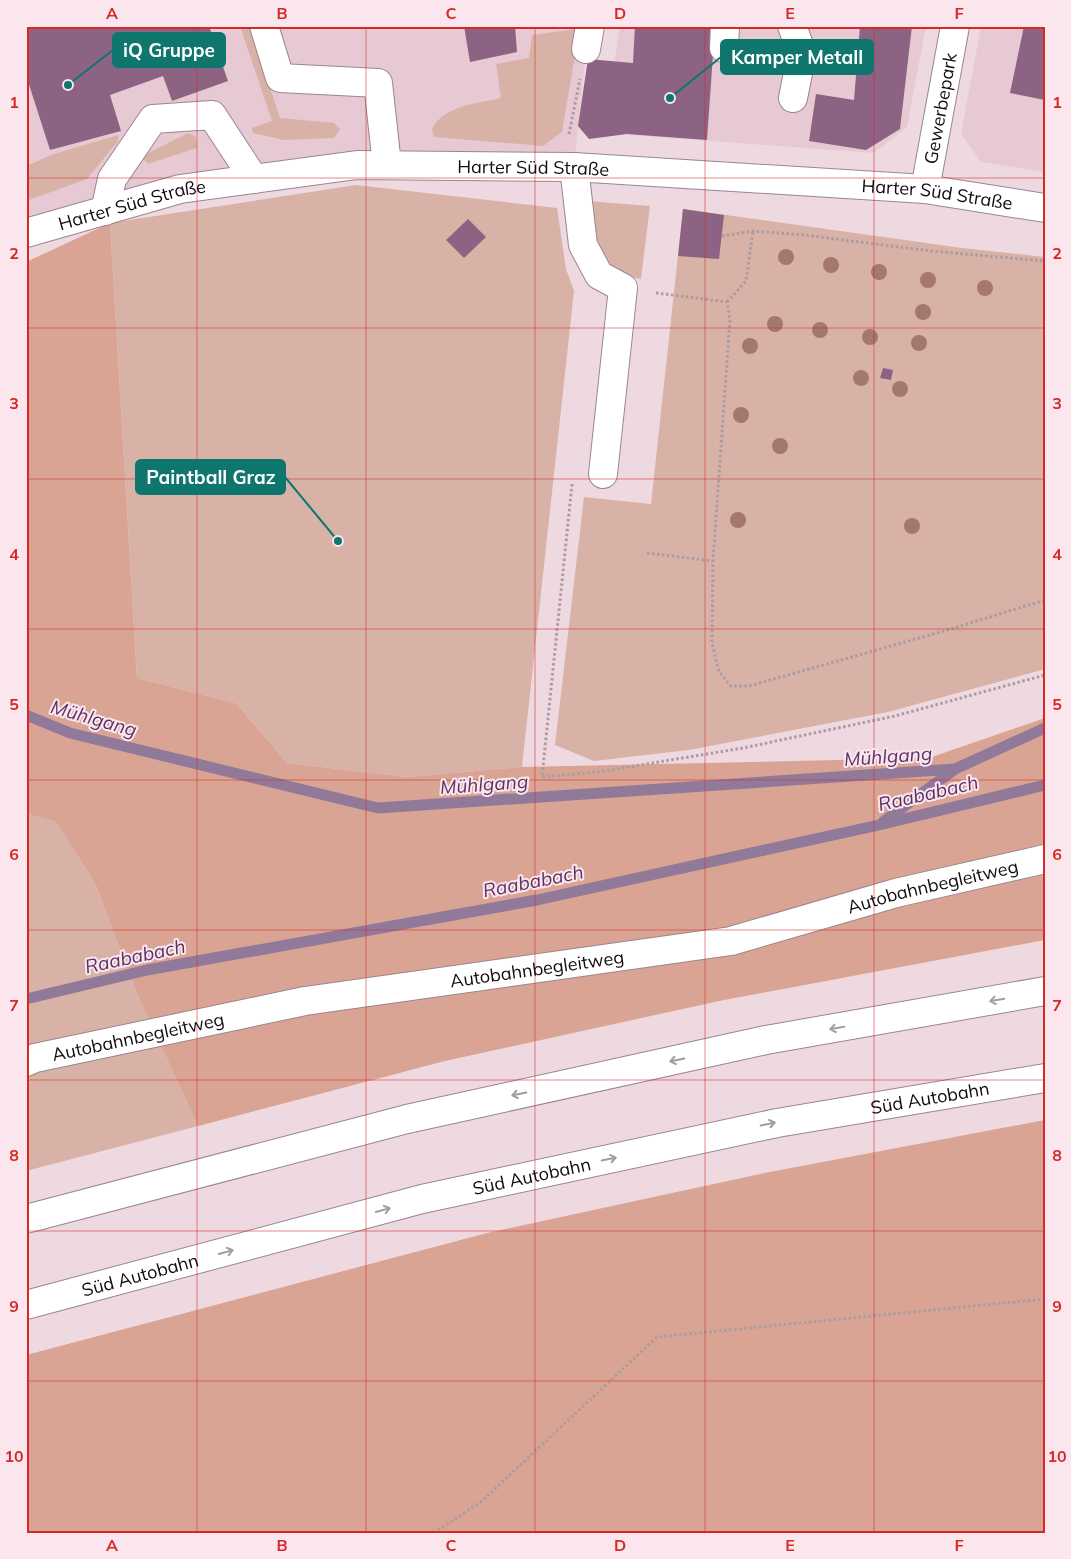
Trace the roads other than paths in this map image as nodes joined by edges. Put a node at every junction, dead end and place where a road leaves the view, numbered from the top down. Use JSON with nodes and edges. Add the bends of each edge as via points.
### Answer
{"nodes":[{"id":1,"x":264,"y":26,"type":"edge"},
{"id":2,"x":792,"y":26,"type":"edge"},
{"id":3,"x":955,"y":26,"type":"edge"},
{"id":4,"x":793,"y":98,"type":"dead end"},
{"id":5,"x":387,"y":164,"type":"junction"},
{"id":6,"x":574,"y":167,"type":"junction"},
{"id":7,"x":254,"y":179,"type":"junction"},
{"id":8,"x":925,"y":188,"type":"junction"},
{"id":9,"x":1045,"y":208,"type":"edge"},
{"id":10,"x":105,"y":211,"type":"junction"},
{"id":11,"x":26,"y":234,"type":"edge"},
{"id":12,"x":603,"y":474,"type":"dead end"},
{"id":13,"x":1045,"y":859,"type":"edge"},
{"id":14,"x":1045,"y":991,"type":"edge"},
{"id":15,"x":26,"y":1062,"type":"edge"},
{"id":16,"x":1045,"y":1078,"type":"edge"},
{"id":17,"x":26,"y":1219,"type":"edge"},
{"id":18,"x":26,"y":1305,"type":"edge"}],
"edges":[{"from":1,"to":5,"type":"main road","via":[[280,78],[378,83]]},
{"from":2,"to":4,"type":"main road","via":[[802,53]]},
{"from":3,"to":8,"type":"main road","name":"Gewerbepark"},
{"from":5,"to":6,"type":"main road","name":"Harter Süd Straße"},
{"from":5,"to":7,"type":"main road","name":"Harter Süd Straße"},
{"from":6,"to":8,"type":"main road","name":"Harter Süd Straße"},
{"from":6,"to":12,"type":"main road","via":[[583,245],[599,275],[623,288]]},
{"from":7,"to":10,"type":"main road","name":"Harter Süd Straße","via":[[180,189]]},
{"from":7,"to":10,"type":"main road","via":[[212,115],[153,119],[112,179]]},
{"from":8,"to":9,"type":"main road","name":"Harter Süd Straße"},
{"from":10,"to":11,"type":"main road","name":"Harter Süd Straße"},
{"from":13,"to":15,"type":"main road","name":"Autobahnbegleitweg","via":[[896,893],[731,941],[304,1001]]},
{"from":14,"to":17,"type":"main road","one_way":true,"via":[[766,1040],[407,1119]]},
{"from":18,"to":16,"type":"main road","name":"Süd Autobahn","one_way":true,"via":[[422,1200],[777,1122]]}]}
